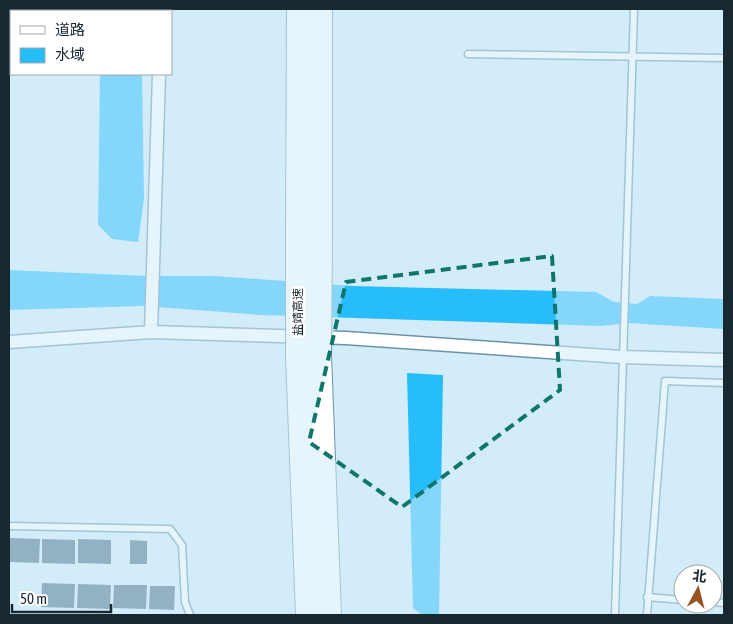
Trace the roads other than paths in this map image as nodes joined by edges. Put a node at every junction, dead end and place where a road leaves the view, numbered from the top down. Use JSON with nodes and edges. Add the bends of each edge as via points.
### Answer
{"nodes":[{"id":1,"x":298,"y":9,"type":"edge"},
{"id":2,"x":320,"y":9,"type":"edge"},
{"id":3,"x":634,"y":9,"type":"edge"},
{"id":4,"x":468,"y":54,"type":"dead end"},
{"id":5,"x":633,"y":55,"type":"junction"},
{"id":6,"x":724,"y":58,"type":"edge"},
{"id":7,"x":159,"y":75,"type":"edge"},
{"id":8,"x":309,"y":236,"type":"junction"},
{"id":9,"x":151,"y":332,"type":"junction"},
{"id":10,"x":9,"y":342,"type":"edge"},
{"id":11,"x":309,"y":355,"type":"junction"},
{"id":12,"x":622,"y":357,"type":"junction"},
{"id":13,"x":724,"y":360,"type":"edge"},
{"id":14,"x":724,"y":382,"type":"edge"},
{"id":15,"x":9,"y":526,"type":"edge"},
{"id":16,"x":647,"y":597,"type":"junction"},
{"id":17,"x":673,"y":599,"type":"edge"},
{"id":18,"x":190,"y":615,"type":"edge"},
{"id":19,"x":308,"y":615,"type":"edge"},
{"id":20,"x":329,"y":615,"type":"edge"},
{"id":21,"x":615,"y":615,"type":"edge"},
{"id":22,"x":646,"y":615,"type":"edge"}],
"edges":[{"from":1,"to":8,"type":"highway","name":"盐靖高速"},
{"from":2,"to":8,"type":"highway","name":"盐靖高速"},
{"from":3,"to":5,"type":"lane"},
{"from":4,"to":5,"type":"lane"},
{"from":5,"to":6,"type":"lane"},
{"from":5,"to":12,"type":"lane"},
{"from":7,"to":9,"type":"street"},
{"from":8,"to":11,"type":"highway","name":"盐靖高速","bridge":true},
{"from":9,"to":10,"type":"street"},
{"from":9,"to":12,"type":"street","via":[[346,338]]},
{"from":11,"to":19,"type":"highway","name":"盐靖高速"},
{"from":11,"to":20,"type":"highway","name":"盐靖高速"},
{"from":12,"to":13,"type":"street"},
{"from":12,"to":21,"type":"lane"},
{"from":14,"to":16,"type":"lane","via":[[665,381]]},
{"from":15,"to":18,"type":"lane","via":[[170,529],[182,545],[185,602]]},
{"from":16,"to":17,"type":"lane"},
{"from":16,"to":22,"type":"lane"}]}
